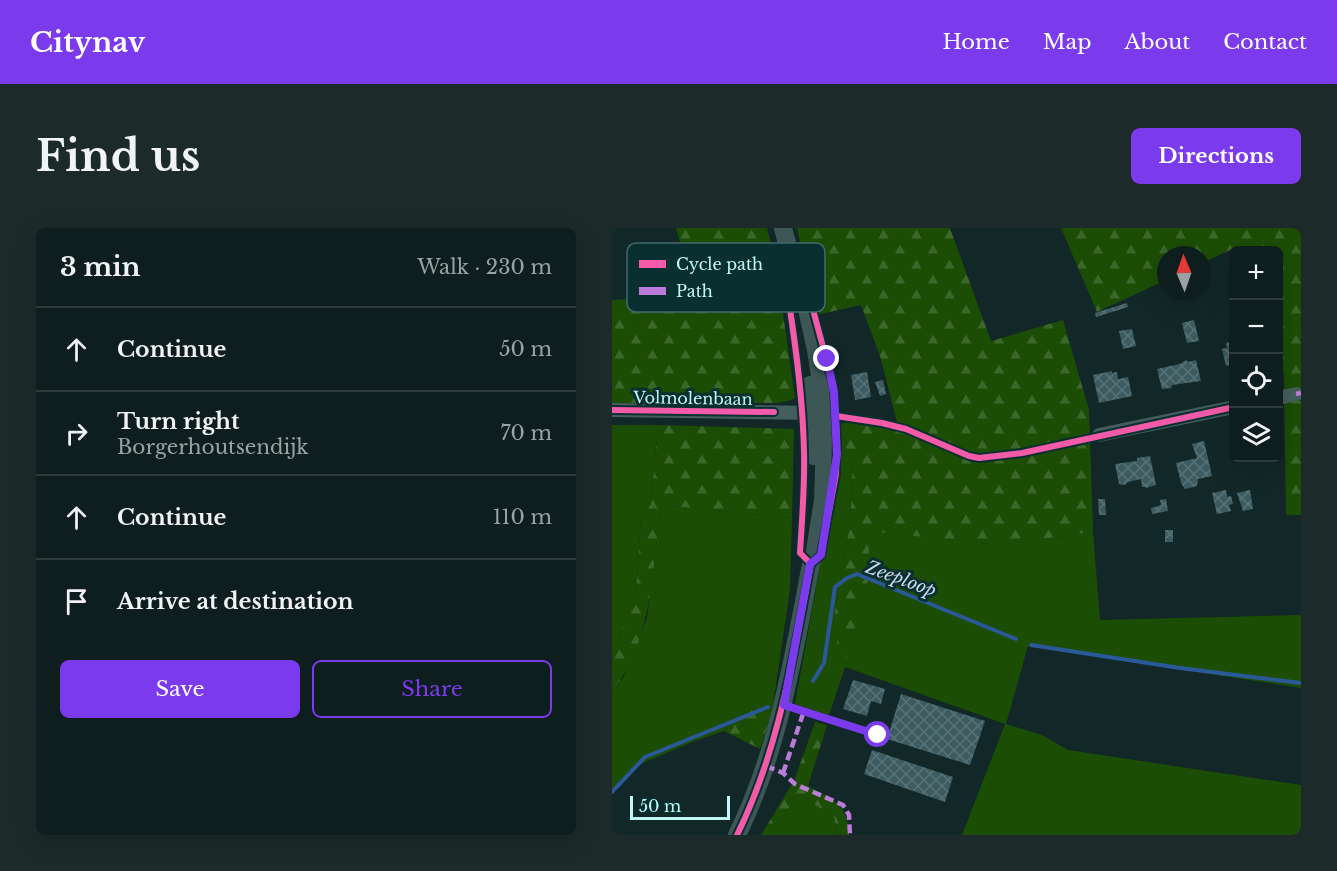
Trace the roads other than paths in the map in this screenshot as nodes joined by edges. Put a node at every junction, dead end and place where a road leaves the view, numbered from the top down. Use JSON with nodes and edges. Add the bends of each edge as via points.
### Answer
{"nodes":[{"id":1,"x":783,"y":228,"type":"edge"},
{"id":2,"x":787,"y":243,"type":"edge"},
{"id":3,"x":808,"y":312,"type":"edge"},
{"id":4,"x":1296,"y":394,"type":"dead end"},
{"id":5,"x":1283,"y":397,"type":"edge"},
{"id":6,"x":1229,"y":408,"type":"edge"},
{"id":7,"x":612,"y":410,"type":"edge"},
{"id":8,"x":819,"y":413,"type":"junction"},
{"id":9,"x":1099,"y":435,"type":"dead end"},
{"id":10,"x":784,"y":705,"type":"junction"},
{"id":11,"x":878,"y":735,"type":"dead end"},
{"id":12,"x":737,"y":835,"type":"edge"}],
"edges":[{"from":1,"to":2,"type":"main road"},
{"from":3,"to":8,"type":"main road","via":[[816,350]]},
{"from":4,"to":5,"type":"street"},
{"from":6,"to":9,"type":"street"},
{"from":7,"to":8,"type":"street","name":"Volmolenbaan"},
{"from":8,"to":10,"type":"main road","via":[[823,500]]},
{"from":10,"to":11,"type":"lane"},
{"from":10,"to":12,"type":"main road","via":[[766,766]]}]}
